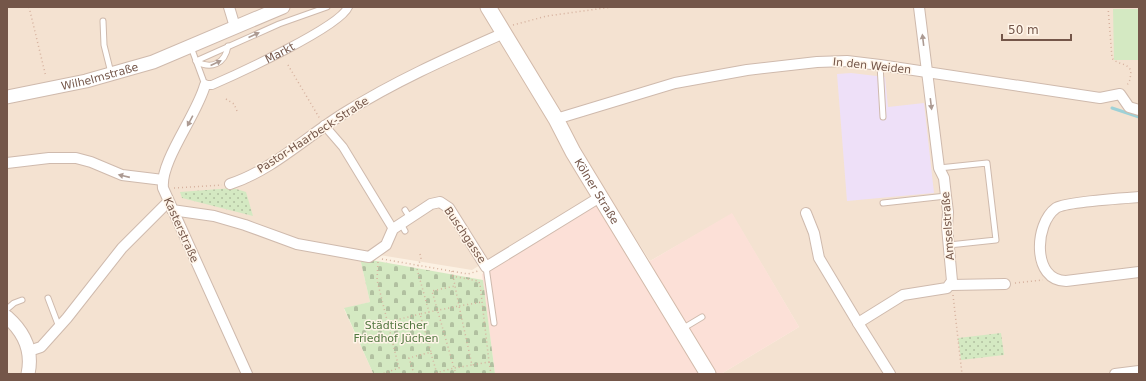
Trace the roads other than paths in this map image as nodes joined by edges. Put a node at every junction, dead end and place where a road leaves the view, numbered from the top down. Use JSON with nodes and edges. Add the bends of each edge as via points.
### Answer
{"nodes":[{"id":1,"x":229,"y":7,"type":"edge"},
{"id":2,"x":283,"y":7,"type":"edge"},
{"id":3,"x":327,"y":7,"type":"edge"},
{"id":4,"x":348,"y":7,"type":"edge"},
{"id":5,"x":488,"y":7,"type":"edge"},
{"id":6,"x":919,"y":7,"type":"edge"},
{"id":7,"x":103,"y":21,"type":"dead end"},
{"id":8,"x":235,"y":27,"type":"junction"},
{"id":9,"x":503,"y":31,"type":"junction"},
{"id":10,"x":228,"y":46,"type":"junction"},
{"id":11,"x":191,"y":47,"type":"junction"},
{"id":12,"x":196,"y":61,"type":"junction"},
{"id":13,"x":880,"y":65,"type":"junction"},
{"id":14,"x":927,"y":72,"type":"junction"},
{"id":15,"x":111,"y":75,"type":"junction"},
{"id":16,"x":205,"y":85,"type":"junction"},
{"id":17,"x":7,"y":97,"type":"edge"},
{"id":18,"x":1139,"y":110,"type":"edge"},
{"id":19,"x":883,"y":117,"type":"dead end"},
{"id":20,"x":556,"y":120,"type":"junction"},
{"id":21,"x":324,"y":125,"type":"junction"},
{"id":22,"x":7,"y":163,"type":"edge"},
{"id":23,"x":939,"y":168,"type":"junction"},
{"id":24,"x":163,"y":184,"type":"junction"},
{"id":25,"x":230,"y":184,"type":"road end"},
{"id":26,"x":946,"y":196,"type":"junction"},
{"id":27,"x":600,"y":197,"type":"junction"},
{"id":28,"x":1139,"y":197,"type":"edge"},
{"id":29,"x":883,"y":203,"type":"dead end"},
{"id":30,"x":170,"y":206,"type":"junction"},
{"id":31,"x":806,"y":213,"type":"dead end"},
{"id":32,"x":400,"y":228,"type":"junction"},
{"id":33,"x":949,"y":245,"type":"junction"},
{"id":34,"x":486,"y":267,"type":"junction"},
{"id":35,"x":1139,"y":272,"type":"edge"},
{"id":36,"x":1005,"y":284,"type":"road end"},
{"id":37,"x":951,"y":285,"type":"junction"},
{"id":38,"x":48,"y":298,"type":"dead end"},
{"id":39,"x":22,"y":300,"type":"dead end"},
{"id":40,"x":7,"y":309,"type":"edge"},
{"id":41,"x":702,"y":317,"type":"dead end"},
{"id":42,"x":7,"y":318,"type":"edge"},
{"id":43,"x":494,"y":323,"type":"dead end"},
{"id":44,"x":858,"y":323,"type":"junction"},
{"id":45,"x":59,"y":328,"type":"junction"},
{"id":46,"x":681,"y":330,"type":"junction"},
{"id":47,"x":29,"y":351,"type":"junction"},
{"id":48,"x":1139,"y":371,"type":"edge"},
{"id":49,"x":28,"y":374,"type":"edge"},
{"id":50,"x":246,"y":374,"type":"edge"},
{"id":51,"x":708,"y":374,"type":"edge"},
{"id":52,"x":890,"y":374,"type":"edge"},
{"id":53,"x":1114,"y":374,"type":"edge"}],
"edges":[{"from":1,"to":8,"type":"street"},
{"from":2,"to":8,"type":"street"},
{"from":10,"to":3,"type":"lane","one_way":true},
{"from":4,"to":16,"type":"street","name":"Markt","via":[[331,22],[281,53],[212,85]]},
{"from":5,"to":9,"type":"main road","name":"Kölner Straße"},
{"from":14,"to":6,"type":"street","name":"Amselstraße","one_way":true},
{"from":7,"to":15,"type":"lane","via":[[104,45]]},
{"from":8,"to":11,"type":"street"},
{"from":9,"to":20,"type":"main road","name":"Kölner Straße"},
{"from":9,"to":21,"type":"street","name":"Pastor-Haarbeck-Straße","via":[[398,81]]},
{"from":10,"to":12,"type":"lane"},
{"from":12,"to":10,"type":"lane","one_way":true,"via":[[205,66],[214,65],[224,59]]},
{"from":11,"to":12,"type":"lane"},
{"from":11,"to":15,"type":"street","name":"Wilhelmstraße"},
{"from":12,"to":16,"type":"lane"},
{"from":13,"to":14,"type":"street","name":"In den Weiden"},
{"from":13,"to":19,"type":"lane"},
{"from":13,"to":20,"type":"street","name":"In den Weiden","via":[[847,61],[817,62],[721,74],[663,86]]},
{"from":14,"to":18,"type":"street","name":"In den Weiden","via":[[1100,98],[1120,94],[1129,107]]},
{"from":14,"to":23,"type":"street","name":"Amselstraße","one_way":true},
{"from":15,"to":17,"type":"street","name":"Wilhelmstraße"},
{"from":16,"to":24,"type":"street","one_way":true,"via":[[198,106],[165,170]]},
{"from":20,"to":27,"type":"main road","name":"Kölner Straße"},
{"from":21,"to":25,"type":"street","name":"Pastor-Haarbeck-Straße","via":[[266,166]]},
{"from":21,"to":32,"type":"street","via":[[343,147]]},
{"from":24,"to":22,"type":"street","one_way":true,"via":[[122,175],[76,158]]},
{"from":23,"to":26,"type":"street","name":"Amselstraße","via":[[944,178]]},
{"from":23,"to":33,"type":"lane","via":[[987,163],[996,240]]},
{"from":24,"to":30,"type":"street","name":"Kasterstraße"},
{"from":26,"to":29,"type":"lane"},
{"from":26,"to":33,"type":"street","name":"Amselstraße"},
{"from":27,"to":34,"type":"street","name":"Buschgasse"},
{"from":27,"to":46,"type":"main road","name":"Kölner Straße"},
{"from":28,"to":35,"type":"street","via":[[1065,205],[1055,209],[1042,227],[1040,235],[1044,268],[1047,274],[1055,279],[1066,281]]},
{"from":30,"to":32,"type":"street","via":[[246,225],[297,244],[368,257],[386,245]]},
{"from":30,"to":45,"type":"street","via":[[122,248]]},
{"from":30,"to":50,"type":"street","name":"Kasterstraße"},
{"from":31,"to":44,"type":"street","via":[[819,258]]},
{"from":32,"to":34,"type":"street","name":"Buschgasse","via":[[407,214],[433,202],[445,204]]},
{"from":33,"to":37,"type":"street","name":"Amselstraße"},
{"from":34,"to":43,"type":"lane"},
{"from":36,"to":37,"type":"street"},
{"from":37,"to":44,"type":"street","via":[[944,289],[903,295]]},
{"from":38,"to":45,"type":"lane"},
{"from":39,"to":40,"type":"lane"},
{"from":41,"to":46,"type":"lane"},
{"from":42,"to":47,"type":"street","via":[[20,332]]},
{"from":44,"to":52,"type":"street"},
{"from":45,"to":47,"type":"street","via":[[41,347]]},
{"from":46,"to":51,"type":"main road","name":"Kölner Straße"},
{"from":47,"to":49,"type":"street"},
{"from":48,"to":53,"type":"street"}]}
